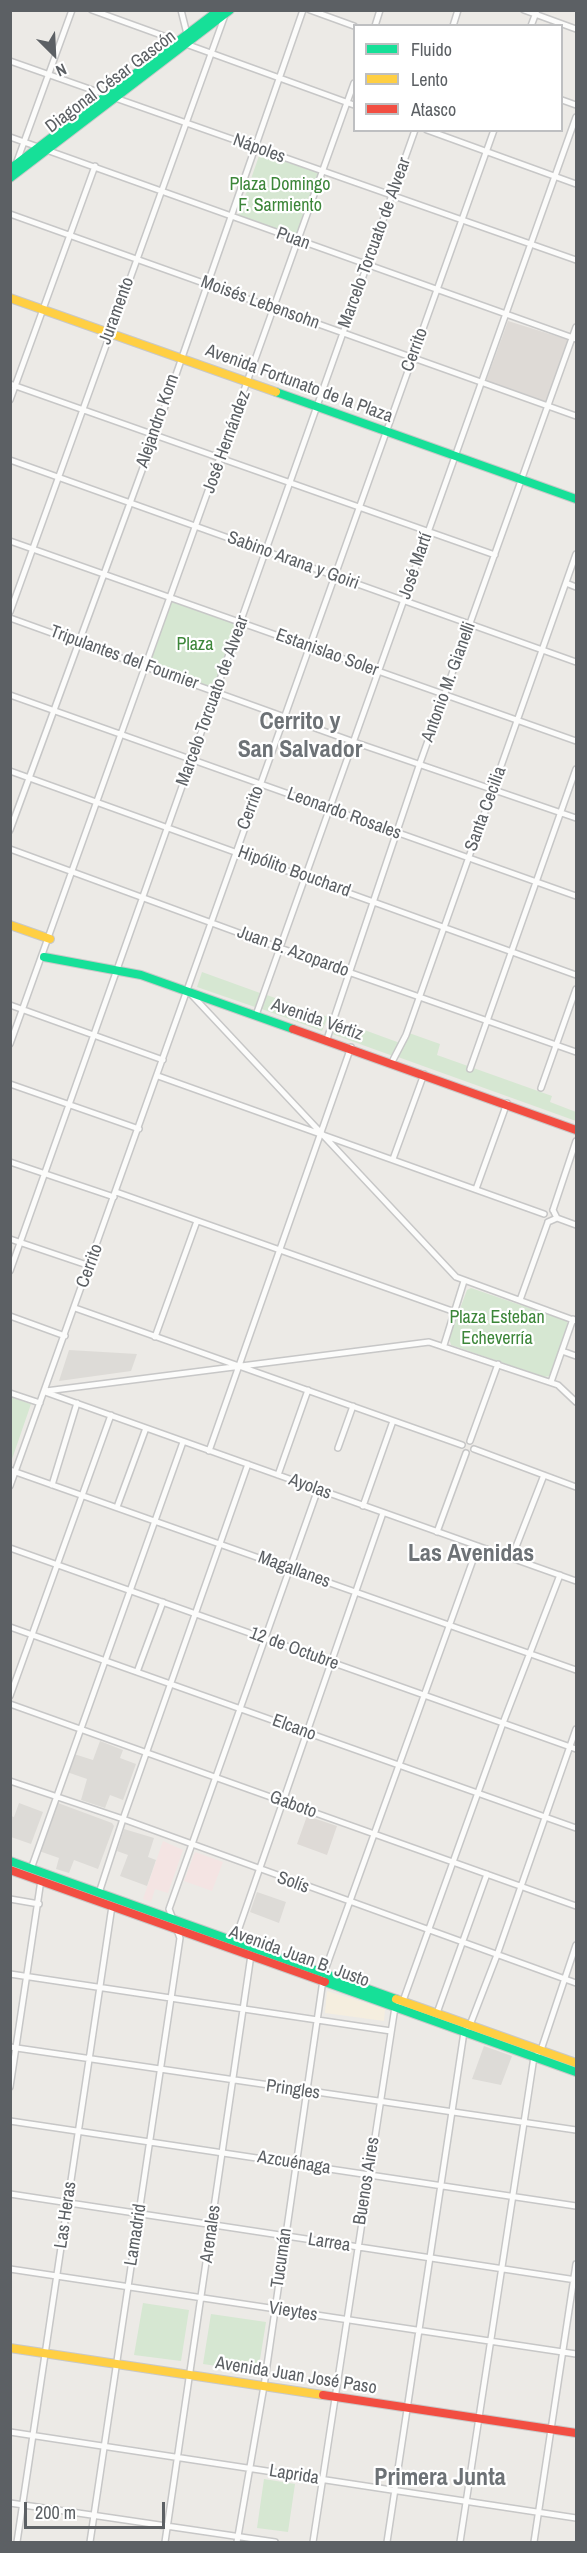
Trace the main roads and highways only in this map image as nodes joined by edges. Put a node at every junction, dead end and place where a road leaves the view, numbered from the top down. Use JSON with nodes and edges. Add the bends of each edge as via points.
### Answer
{"nodes":[{"id":1,"x":225,"y":11,"type":"edge"},
{"id":2,"x":183,"y":42,"type":"junction"},
{"id":3,"x":44,"y":148,"type":"junction"},
{"id":4,"x":12,"y":174,"type":"edge"},
{"id":5,"x":10,"y":298,"type":"edge"},
{"id":6,"x":576,"y":499,"type":"edge"},
{"id":7,"x":10,"y":925,"type":"edge"},
{"id":8,"x":50,"y":939,"type":"road end"},
{"id":9,"x":44,"y":957,"type":"road end"},
{"id":10,"x":576,"y":1130,"type":"edge"},
{"id":11,"x":10,"y":1861,"type":"edge"},
{"id":12,"x":10,"y":1870,"type":"edge"},
{"id":13,"x":323,"y":1977,"type":"junction"},
{"id":14,"x":576,"y":2063,"type":"edge"},
{"id":15,"x":576,"y":2072,"type":"edge"},
{"id":16,"x":10,"y":2348,"type":"edge"},
{"id":17,"x":576,"y":2433,"type":"edge"}],
"edges":[{"from":1,"to":2,"type":"main road","name":"Diagonal César Gascón"},
{"from":1,"to":2,"type":"main road","name":"Diagonal César Gascón","via":[[187,34]]},
{"from":2,"to":3,"type":"main road","name":"Diagonal César Gascón"},
{"from":3,"to":4,"type":"main road","name":"Diagonal César Gascón"},
{"from":3,"to":4,"type":"main road","name":"Diagonal César Gascón"},
{"from":5,"to":6,"type":"main road","name":"Avenida Fortunato de la Plaza"},
{"from":7,"to":8,"type":"main road"},
{"from":9,"to":10,"type":"main road","name":"Avenida Vértiz","via":[[117,969],[188,991]]},
{"from":11,"to":13,"type":"main road","name":"Avenida Juan B. Justo","via":[[173,1919],[236,1937]]},
{"from":12,"to":13,"type":"main road","name":"Avenida Juan B. Justo"},
{"from":13,"to":14,"type":"main road","name":"Avenida Juan B. Justo","via":[[403,2001]]},
{"from":13,"to":15,"type":"main road","name":"Avenida Juan B. Justo"},
{"from":16,"to":17,"type":"main road","name":"Avenida Juan José Paso"}]}
